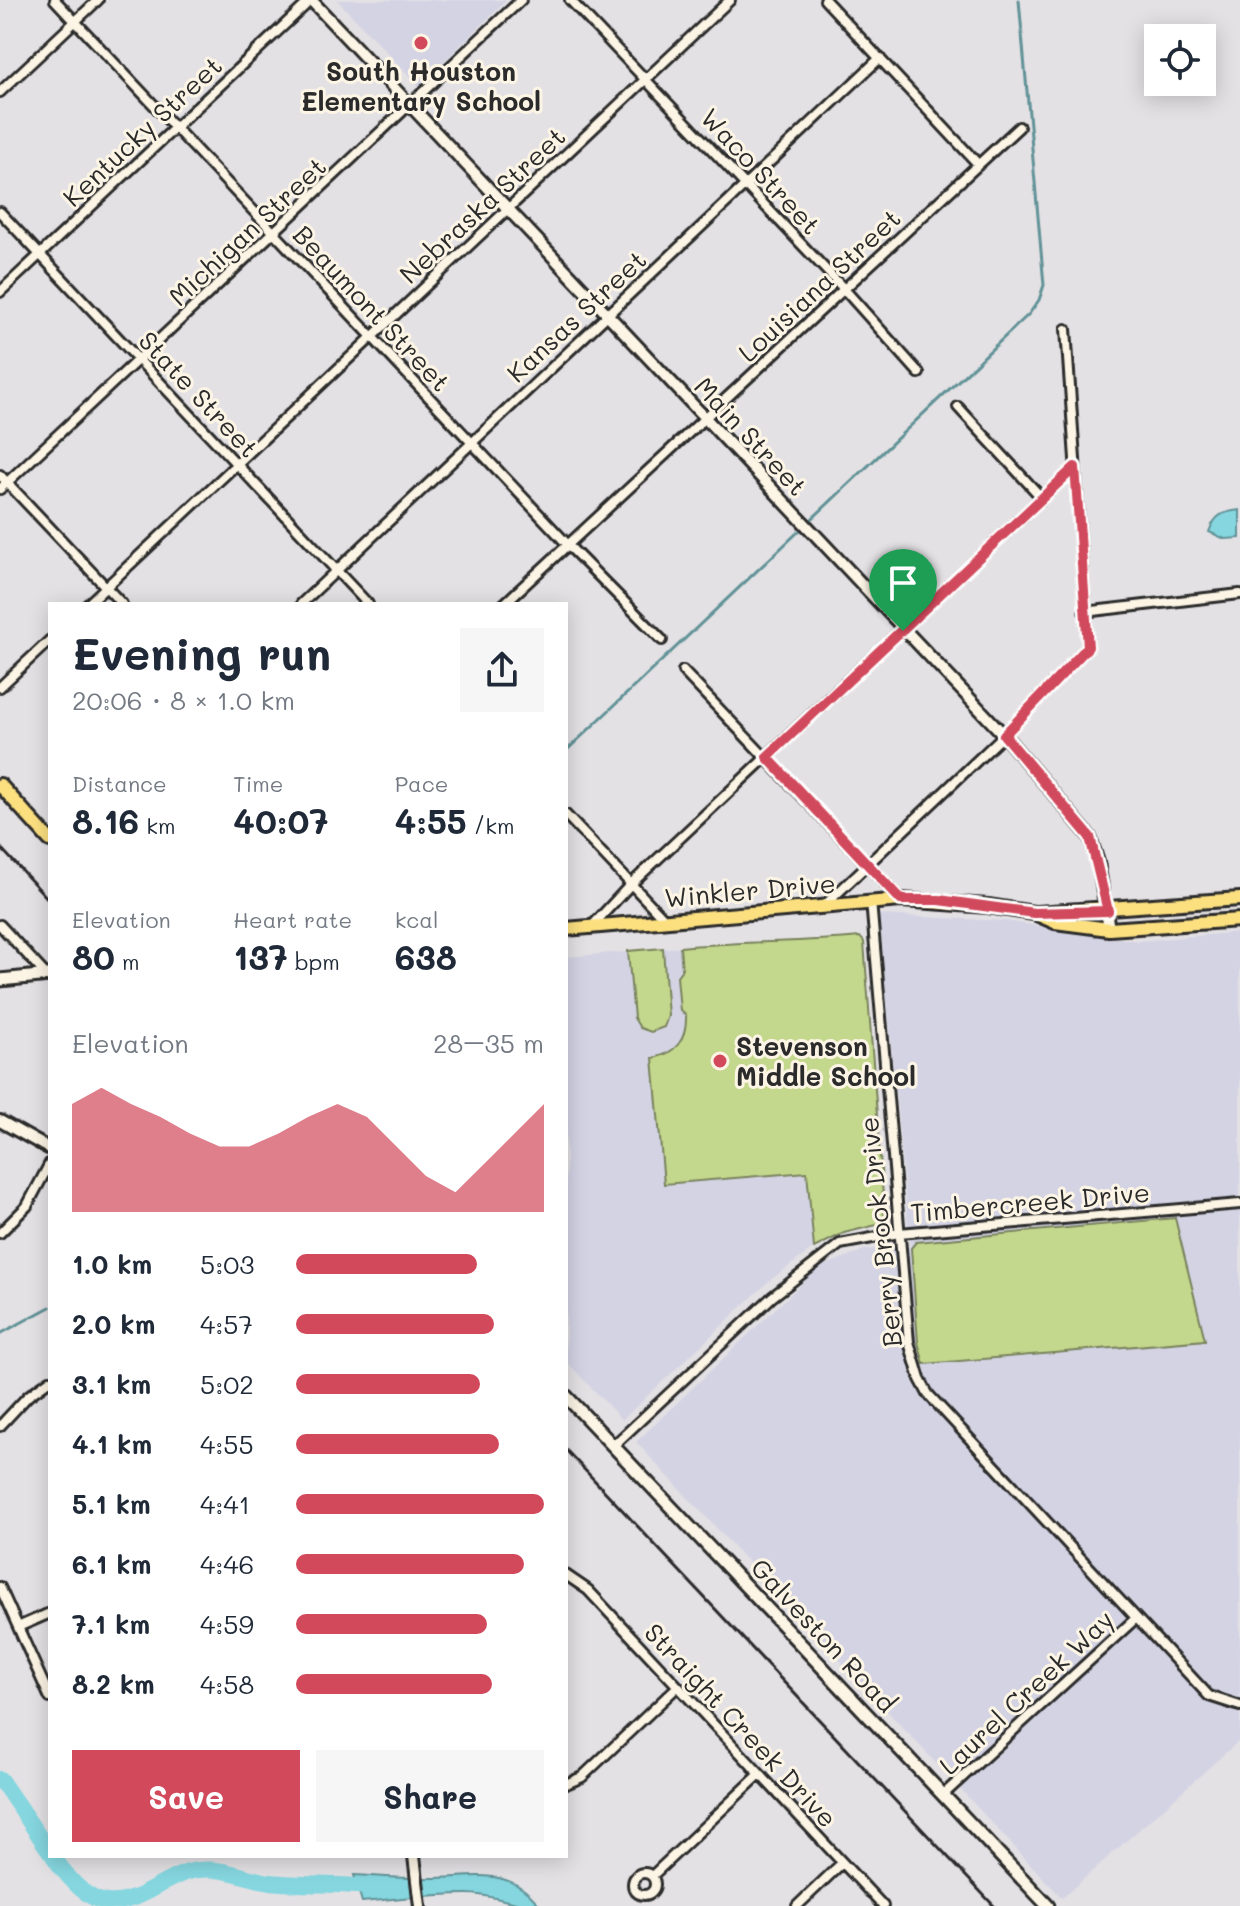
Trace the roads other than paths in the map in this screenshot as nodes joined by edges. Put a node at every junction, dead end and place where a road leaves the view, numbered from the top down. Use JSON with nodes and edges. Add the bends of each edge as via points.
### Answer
{"nodes":[{"id":1,"x":55,"y":0,"type":"edge"},
{"id":2,"x":98,"y":0,"type":"edge"},
{"id":3,"x":311,"y":0,"type":"edge"},
{"id":4,"x":521,"y":0,"type":"edge"},
{"id":5,"x":570,"y":0,"type":"edge"},
{"id":6,"x":730,"y":0,"type":"edge"},
{"id":7,"x":825,"y":0,"type":"edge"},
{"id":8,"x":75,"y":22,"type":"junction"},
{"id":9,"x":880,"y":58,"type":"junction"},
{"id":10,"x":646,"y":79,"type":"junction"},
{"id":11,"x":0,"y":92,"type":"edge"},
{"id":12,"x":410,"y":105,"type":"junction"},
{"id":13,"x":174,"y":127,"type":"junction"},
{"id":14,"x":1019,"y":127,"type":"dead end"},
{"id":15,"x":978,"y":164,"type":"junction"},
{"id":16,"x":744,"y":183,"type":"junction"},
{"id":17,"x":507,"y":209,"type":"junction"},
{"id":18,"x":0,"y":212,"type":"edge"},
{"id":19,"x":274,"y":233,"type":"junction"},
{"id":20,"x":40,"y":254,"type":"junction"},
{"id":21,"x":844,"y":289,"type":"junction"},
{"id":22,"x":0,"y":292,"type":"edge"},
{"id":23,"x":606,"y":315,"type":"junction"},
{"id":24,"x":1066,"y":329,"type":"dead end"},
{"id":25,"x":372,"y":337,"type":"junction"},
{"id":26,"x":139,"y":360,"type":"junction"},
{"id":27,"x":919,"y":373,"type":"dead end"},
{"id":28,"x":958,"y":407,"type":"dead end"},
{"id":29,"x":704,"y":419,"type":"junction"},
{"id":30,"x":471,"y":443,"type":"junction"},
{"id":31,"x":237,"y":464,"type":"junction"},
{"id":32,"x":1075,"y":467,"type":"junction"},
{"id":33,"x":0,"y":475,"type":"edge"},
{"id":34,"x":4,"y":486,"type":"edge"},
{"id":35,"x":1041,"y":497,"type":"junction"},
{"id":36,"x":568,"y":545,"type":"junction"},
{"id":37,"x":337,"y":570,"type":"junction"},
{"id":38,"x":106,"y":587,"type":"junction"},
{"id":39,"x":1240,"y":594,"type":"edge"},
{"id":40,"x":90,"y":602,"type":"edge"},
{"id":41,"x":120,"y":602,"type":"edge"},
{"id":42,"x":303,"y":602,"type":"edge"},
{"id":43,"x":366,"y":602,"type":"edge"},
{"id":44,"x":506,"y":602,"type":"edge"},
{"id":45,"x":1084,"y":612,"type":"junction"},
{"id":46,"x":903,"y":631,"type":"junction"},
{"id":47,"x":662,"y":640,"type":"dead end"},
{"id":48,"x":48,"y":642,"type":"edge"},
{"id":49,"x":683,"y":671,"type":"dead end"},
{"id":50,"x":0,"y":687,"type":"edge"},
{"id":51,"x":1004,"y":735,"type":"junction"},
{"id":52,"x":767,"y":757,"type":"junction"},
{"id":53,"x":0,"y":785,"type":"edge"},
{"id":54,"x":568,"y":817,"type":"edge"},
{"id":55,"x":48,"y":838,"type":"edge"},
{"id":56,"x":866,"y":864,"type":"junction"},
{"id":57,"x":631,"y":884,"type":"junction"},
{"id":58,"x":1240,"y":899,"type":"edge"},
{"id":59,"x":901,"y":900,"type":"junction"},
{"id":60,"x":871,"y":901,"type":"junction"},
{"id":61,"x":826,"y":904,"type":"junction"},
{"id":62,"x":1108,"y":911,"type":"junction"},
{"id":63,"x":1034,"y":913,"type":"junction"},
{"id":64,"x":665,"y":920,"type":"junction"},
{"id":65,"x":1240,"y":920,"type":"edge"},
{"id":66,"x":0,"y":925,"type":"edge"},
{"id":67,"x":591,"y":927,"type":"junction"},
{"id":68,"x":568,"y":929,"type":"edge"},
{"id":69,"x":1109,"y":929,"type":"junction"},
{"id":70,"x":48,"y":975,"type":"edge"},
{"id":71,"x":0,"y":980,"type":"edge"},
{"id":72,"x":0,"y":1121,"type":"edge"},
{"id":73,"x":48,"y":1148,"type":"edge"},
{"id":74,"x":48,"y":1167,"type":"edge"},
{"id":75,"x":1240,"y":1204,"type":"edge"},
{"id":76,"x":0,"y":1233,"type":"edge"},
{"id":77,"x":899,"y":1233,"type":"junction"},
{"id":78,"x":48,"y":1381,"type":"edge"},
{"id":79,"x":568,"y":1398,"type":"edge"},
{"id":80,"x":0,"y":1426,"type":"edge"},
{"id":81,"x":613,"y":1446,"type":"junction"},
{"id":82,"x":568,"y":1576,"type":"edge"},
{"id":83,"x":0,"y":1587,"type":"edge"},
{"id":84,"x":48,"y":1614,"type":"edge"},
{"id":85,"x":1135,"y":1619,"type":"junction"},
{"id":86,"x":18,"y":1627,"type":"junction"},
{"id":87,"x":677,"y":1687,"type":"junction"},
{"id":88,"x":48,"y":1694,"type":"edge"},
{"id":89,"x":1240,"y":1706,"type":"edge"},
{"id":90,"x":760,"y":1774,"type":"junction"},
{"id":91,"x":568,"y":1783,"type":"edge"},
{"id":92,"x":944,"y":1794,"type":"junction"},
{"id":93,"x":414,"y":1860,"type":"edge"},
{"id":94,"x":842,"y":1863,"type":"junction"},
{"id":95,"x":652,"y":1876,"type":"dead end"},
{"id":96,"x":420,"y":1906,"type":"edge"},
{"id":97,"x":797,"y":1906,"type":"edge"},
{"id":98,"x":883,"y":1906,"type":"edge"},
{"id":99,"x":1048,"y":1906,"type":"edge"}],
"edges":[{"from":1,"to":8,"type":"street","name":"Beaumont Street"},
{"from":2,"to":8,"type":"street"},
{"from":3,"to":12,"type":"street","name":"Main Street"},
{"from":3,"to":13,"type":"street","name":"Kentucky Street"},
{"from":4,"to":12,"type":"street","name":"Michigan Street"},
{"from":5,"to":10,"type":"street","name":"Waco Street"},
{"from":6,"to":10,"type":"street","name":"Nebraska Street"},
{"from":7,"to":9,"type":"street"},
{"from":8,"to":11,"type":"street"},
{"from":8,"to":13,"type":"street","name":"Beaumont Street"},
{"from":9,"to":15,"type":"street"},
{"from":9,"to":16,"type":"street","name":"Kansas Street"},
{"from":10,"to":16,"type":"street","name":"Waco Street"},
{"from":10,"to":17,"type":"street","name":"Nebraska Street"},
{"from":12,"to":17,"type":"street","name":"Main Street"},
{"from":12,"to":19,"type":"street","name":"Michigan Street"},
{"from":13,"to":19,"type":"street","name":"Beaumont Street"},
{"from":13,"to":20,"type":"street","name":"Kentucky Street"},
{"from":14,"to":15,"type":"street","name":"Louisiana Street"},
{"from":15,"to":21,"type":"street","name":"Louisiana Street"},
{"from":16,"to":21,"type":"street","name":"Waco Street"},
{"from":16,"to":23,"type":"street","name":"Kansas Street"},
{"from":17,"to":23,"type":"street","name":"Main Street"},
{"from":17,"to":25,"type":"street","name":"Nebraska Street"},
{"from":18,"to":20,"type":"street","name":"State Street"},
{"from":19,"to":25,"type":"street","name":"Beaumont Street"},
{"from":19,"to":26,"type":"street","name":"Michigan Street"},
{"from":20,"to":22,"type":"street","name":"Kentucky Street"},
{"from":20,"to":26,"type":"street","name":"State Street"},
{"from":21,"to":27,"type":"street","name":"Waco Street"},
{"from":21,"to":29,"type":"street","name":"Louisiana Street"},
{"from":23,"to":29,"type":"street","name":"Main Street"},
{"from":23,"to":30,"type":"street","name":"Kansas Street"},
{"from":24,"to":32,"type":"street"},
{"from":25,"to":30,"type":"street","name":"Beaumont Street"},
{"from":25,"to":31,"type":"street","name":"Nebraska Street"},
{"from":26,"to":31,"type":"street","name":"State Street"},
{"from":26,"to":34,"type":"street","name":"Michigan Street"},
{"from":28,"to":35,"type":"street"},
{"from":29,"to":36,"type":"street","name":"Louisiana Street"},
{"from":29,"to":46,"type":"street","name":"Main Street"},
{"from":30,"to":36,"type":"street","name":"Beaumont Street"},
{"from":30,"to":37,"type":"street","name":"Kansas Street"},
{"from":31,"to":37,"type":"street","name":"State Street"},
{"from":31,"to":38,"type":"street","name":"Nebraska Street"},
{"from":32,"to":35,"type":"street"},
{"from":32,"to":45,"type":"street"},
{"from":33,"to":34,"type":"street"},
{"from":34,"to":38,"type":"street"},
{"from":35,"to":46,"type":"street"},
{"from":36,"to":44,"type":"street","name":"Louisiana Street"},
{"from":36,"to":47,"type":"street","name":"Beaumont Street"},
{"from":37,"to":42,"type":"street","name":"Kansas Street"},
{"from":37,"to":43,"type":"street","name":"State Street"},
{"from":38,"to":40,"type":"street","name":"Nebraska Street"},
{"from":38,"to":41,"type":"street"},
{"from":39,"to":45,"type":"street"},
{"from":45,"to":51,"type":"street","via":[[1088,647]]},
{"from":46,"to":51,"type":"street","name":"Main Street"},
{"from":46,"to":52,"type":"street"},
{"from":48,"to":50,"type":"street"},
{"from":49,"to":52,"type":"street"},
{"from":51,"to":56,"type":"street"},
{"from":51,"to":62,"type":"street","name":"Main Street","via":[[1090,837]]},
{"from":52,"to":56,"type":"street"},
{"from":52,"to":57,"type":"street"},
{"from":53,"to":55,"type":"main road"},
{"from":54,"to":57,"type":"street"},
{"from":56,"to":59,"type":"street"},
{"from":56,"to":61,"type":"street"},
{"from":57,"to":64,"type":"street"},
{"from":57,"to":67,"type":"street"},
{"from":58,"to":62,"type":"main road","name":"Winkler Drive"},
{"from":59,"to":60,"type":"main road","name":"Winkler Drive"},
{"from":59,"to":63,"type":"main road","name":"Winkler Drive"},
{"from":60,"to":61,"type":"main road","name":"Winkler Drive"},
{"from":60,"to":77,"type":"street","name":"Berry Brook Drive"},
{"from":61,"to":64,"type":"main road","name":"Winkler Drive"},
{"from":62,"to":63,"type":"main road","name":"Winkler Drive"},
{"from":62,"to":69,"type":"street","name":"Main Street"},
{"from":63,"to":69,"type":"main road","name":"Winkler Drive","via":[[1055,922]]},
{"from":64,"to":67,"type":"main road","name":"Winkler Drive"},
{"from":65,"to":69,"type":"main road","name":"Winkler Drive"},
{"from":66,"to":70,"type":"street"},
{"from":67,"to":68,"type":"main road","name":"Winkler Drive"},
{"from":70,"to":71,"type":"main road"},
{"from":72,"to":73,"type":"street"},
{"from":74,"to":76,"type":"street","via":[[27,1206]]},
{"from":75,"to":77,"type":"street","name":"Timbercreek Drive"},
{"from":77,"to":81,"type":"street","name":"Timbercreek Drive","via":[[848,1242],[819,1257]]},
{"from":77,"to":85,"type":"street","name":"Berry Brook Drive","via":[[909,1342],[928,1394]]},
{"from":78,"to":80,"type":"street"},
{"from":79,"to":81,"type":"main road","name":"Galveston Road"},
{"from":81,"to":92,"type":"main road","name":"Galveston Road"},
{"from":82,"to":87,"type":"street","name":"Straight Creek Drive","via":[[588,1590]]},
{"from":83,"to":86,"type":"street"},
{"from":84,"to":86,"type":"street"},
{"from":85,"to":89,"type":"street","name":"Berry Brook Drive","via":[[1209,1696]]},
{"from":85,"to":92,"type":"street","name":"Laurel Creek Way"},
{"from":86,"to":88,"type":"street"},
{"from":87,"to":90,"type":"street","name":"Straight Creek Drive"},
{"from":87,"to":91,"type":"street","via":[[582,1777]]},
{"from":90,"to":94,"type":"street","name":"Straight Creek Drive"},
{"from":90,"to":95,"type":"street"},
{"from":92,"to":99,"type":"main road","name":"Galveston Road"},
{"from":93,"to":96,"type":"street"},
{"from":94,"to":97,"type":"street"},
{"from":94,"to":98,"type":"street","name":"Straight Creek Drive"}]}
